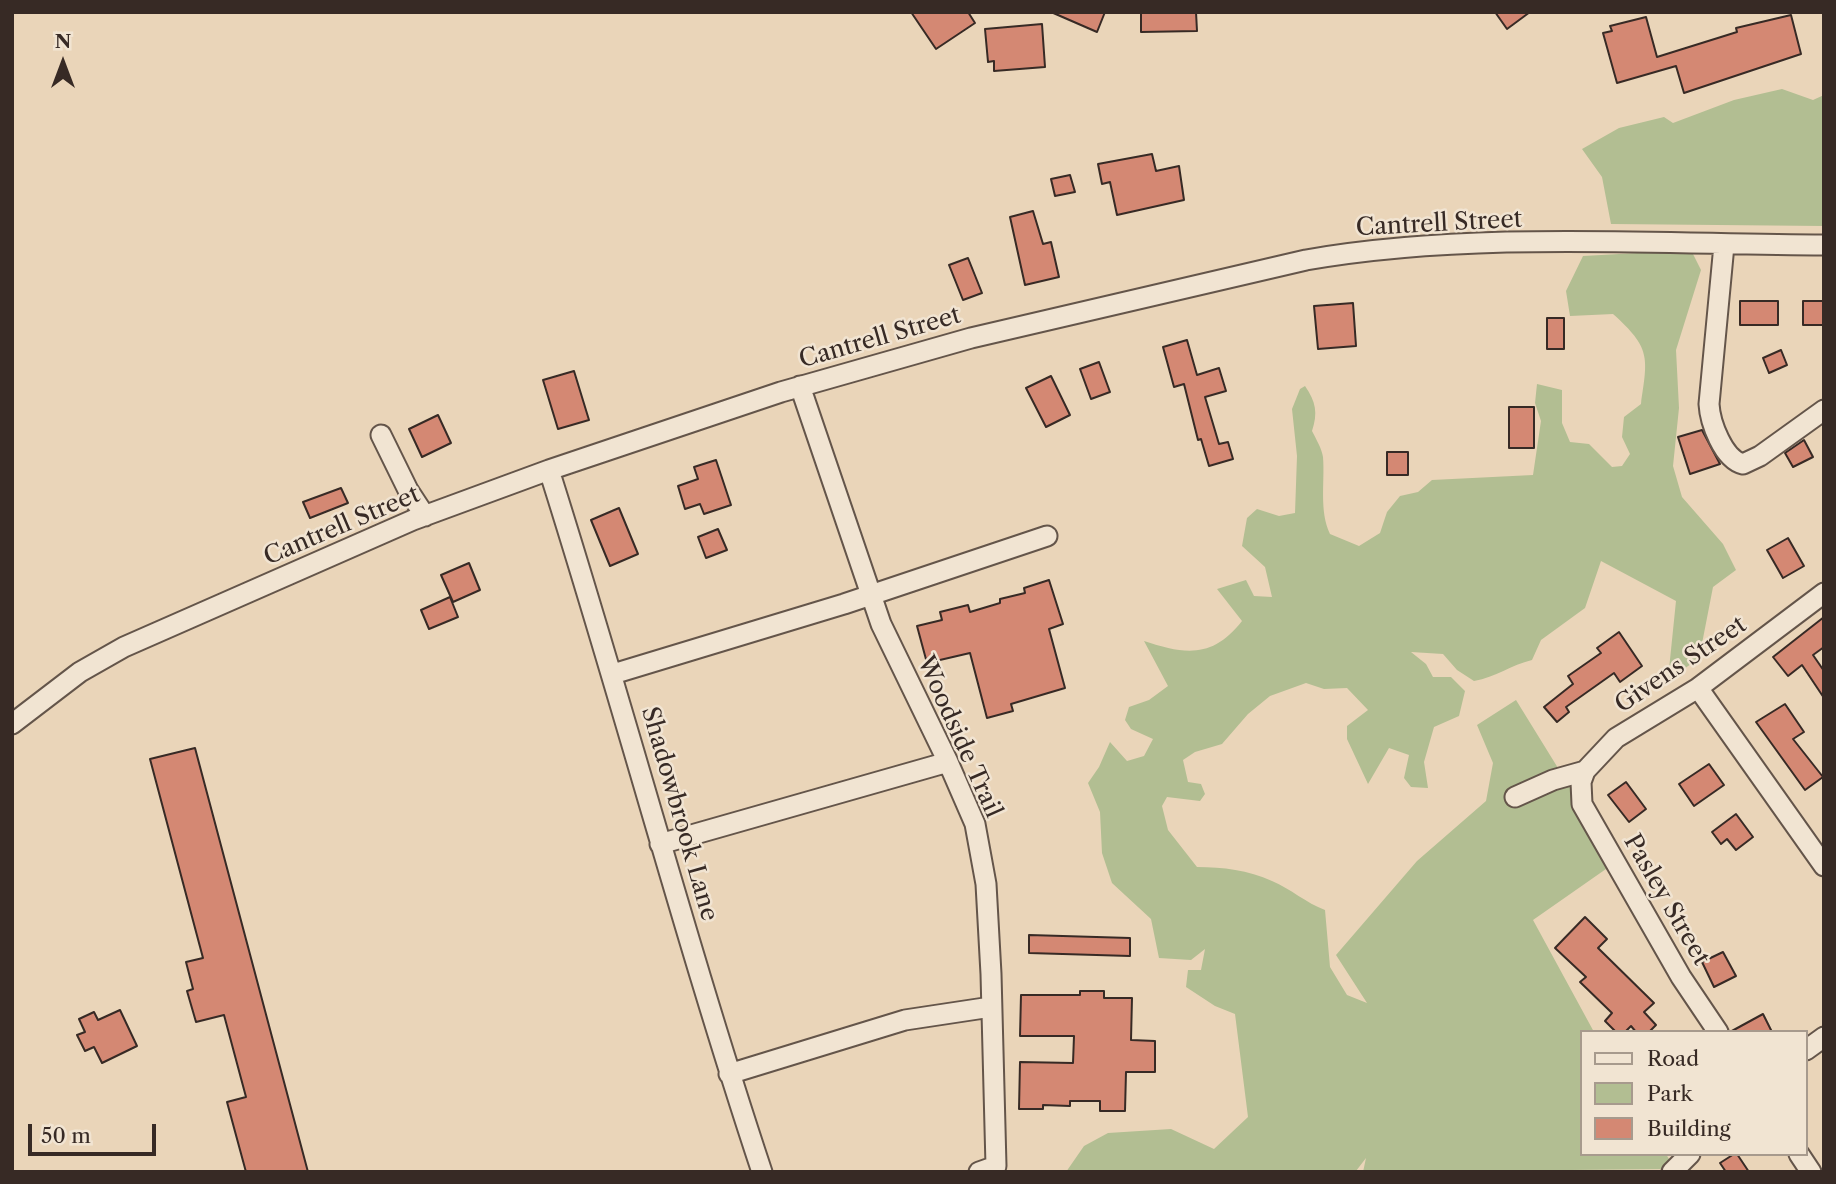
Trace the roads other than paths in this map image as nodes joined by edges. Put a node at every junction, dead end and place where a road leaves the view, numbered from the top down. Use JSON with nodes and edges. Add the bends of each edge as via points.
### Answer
{"nodes":[{"id":1,"x":1724,"y":244,"type":"junction"},
{"id":2,"x":1824,"y":245,"type":"edge"},
{"id":3,"x":800,"y":386,"type":"junction"},
{"id":4,"x":1824,"y":410,"type":"edge"},
{"id":5,"x":382,"y":435,"type":"dead end"},
{"id":6,"x":549,"y":470,"type":"junction"},
{"id":7,"x":425,"y":516,"type":"junction"},
{"id":8,"x":1047,"y":536,"type":"dead end"},
{"id":9,"x":1824,"y":593,"type":"edge"},
{"id":10,"x":870,"y":595,"type":"junction"},
{"id":11,"x":613,"y":674,"type":"junction"},
{"id":12,"x":1698,"y":688,"type":"junction"},
{"id":13,"x":12,"y":724,"type":"edge"},
{"id":14,"x":948,"y":762,"type":"junction"},
{"id":15,"x":1583,"y":780,"type":"junction"},
{"id":16,"x":1515,"y":797,"type":"dead end"},
{"id":17,"x":660,"y":844,"type":"junction"},
{"id":18,"x":1824,"y":866,"type":"edge"},
{"id":19,"x":991,"y":1007,"type":"junction"},
{"id":20,"x":1717,"y":1030,"type":"edge"},
{"id":21,"x":1824,"y":1037,"type":"edge"},
{"id":22,"x":1808,"y":1049,"type":"edge"},
{"id":23,"x":729,"y":1074,"type":"junction"},
{"id":24,"x":1688,"y":1156,"type":"edge"},
{"id":25,"x":1800,"y":1156,"type":"edge"},
{"id":26,"x":987,"y":1169,"type":"edge"},
{"id":27,"x":762,"y":1172,"type":"edge"},
{"id":28,"x":1672,"y":1172,"type":"edge"},
{"id":29,"x":1811,"y":1172,"type":"edge"}],
"edges":[{"from":1,"to":2,"type":"street","name":"Cantrell Street"},
{"from":1,"to":3,"type":"street","name":"Cantrell Street","via":[[1550,243],[1362,250],[971,338]]},
{"from":1,"to":4,"type":"street","via":[[1709,404],[1724,448],[1743,464]]},
{"from":3,"to":6,"type":"street","name":"Cantrell Street"},
{"from":3,"to":10,"type":"street","name":"Woodside Trail"},
{"from":5,"to":7,"type":"street"},
{"from":6,"to":7,"type":"street","name":"Cantrell Street"},
{"from":6,"to":11,"type":"street","name":"Shadowbrook Lane"},
{"from":7,"to":13,"type":"street","name":"Cantrell Street","via":[[120,649]]},
{"from":8,"to":10,"type":"street"},
{"from":9,"to":12,"type":"street","name":"Givens Street"},
{"from":10,"to":11,"type":"street"},
{"from":10,"to":14,"type":"street","name":"Woodside Trail"},
{"from":11,"to":17,"type":"street","name":"Shadowbrook Lane"},
{"from":12,"to":15,"type":"street","name":"Givens Street","via":[[1616,738]]},
{"from":12,"to":18,"type":"street"},
{"from":14,"to":17,"type":"street"},
{"from":14,"to":19,"type":"street","name":"Woodside Trail","via":[[975,824],[986,884]]},
{"from":15,"to":16,"type":"street","via":[[1553,780]]},
{"from":15,"to":20,"type":"street","name":"Pasley Street","via":[[1582,804],[1681,977]]},
{"from":17,"to":23,"type":"street","name":"Shadowbrook Lane"},
{"from":19,"to":23,"type":"street","via":[[905,1020]]},
{"from":19,"to":26,"type":"street","name":"Woodside Trail"},
{"from":21,"to":22,"type":"street"},
{"from":23,"to":27,"type":"street","name":"Shadowbrook Lane"},
{"from":24,"to":28,"type":"street"},
{"from":25,"to":29,"type":"street"}]}
